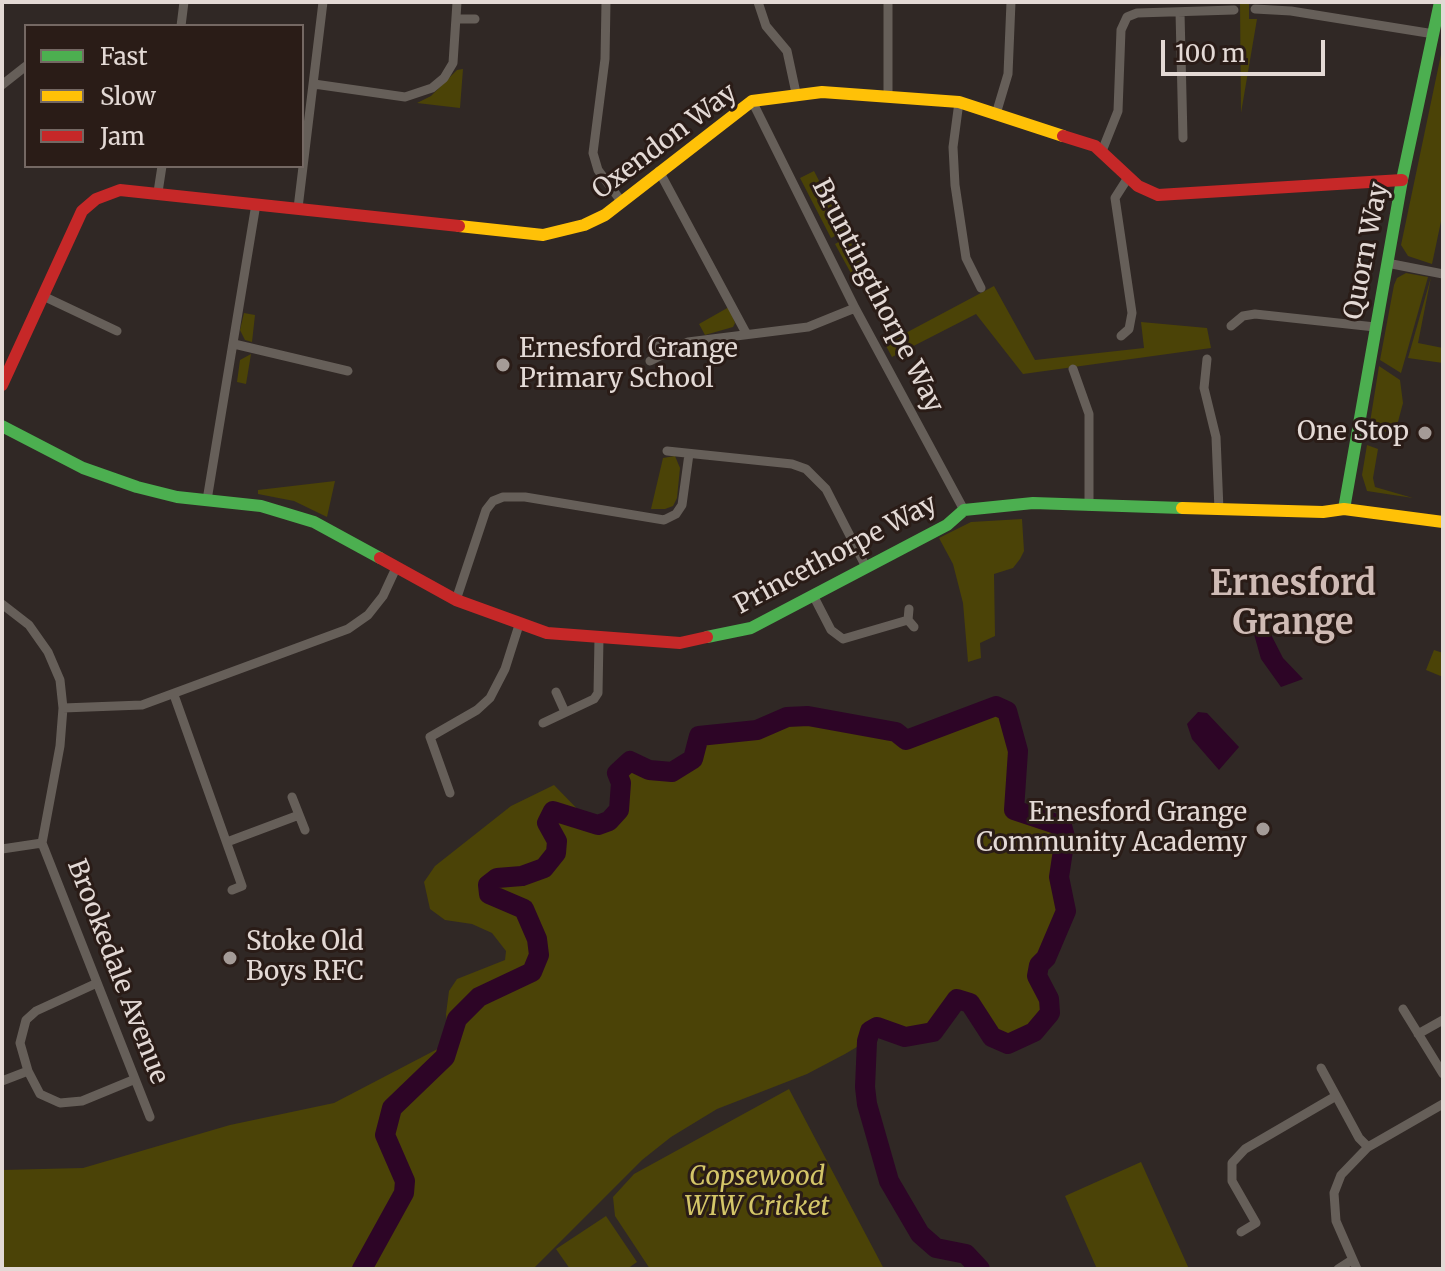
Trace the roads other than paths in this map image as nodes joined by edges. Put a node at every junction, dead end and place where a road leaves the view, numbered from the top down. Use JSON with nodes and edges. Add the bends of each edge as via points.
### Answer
{"nodes":[{"id":1,"x":184,"y":2,"type":"edge"},
{"id":2,"x":323,"y":2,"type":"edge"},
{"id":3,"x":457,"y":2,"type":"edge"},
{"id":4,"x":606,"y":2,"type":"edge"},
{"id":5,"x":614,"y":2,"type":"edge"},
{"id":6,"x":758,"y":2,"type":"edge"},
{"id":7,"x":888,"y":2,"type":"edge"},
{"id":8,"x":1011,"y":2,"type":"edge"},
{"id":9,"x":1440,"y":2,"type":"edge"},
{"id":10,"x":1255,"y":9,"type":"dead end"},
{"id":11,"x":1234,"y":10,"type":"dead end"},
{"id":12,"x":1180,"y":12,"type":"junction"},
{"id":13,"x":458,"y":19,"type":"junction"},
{"id":14,"x":475,"y":19,"type":"dead end"},
{"id":15,"x":181,"y":24,"type":"edge"},
{"id":16,"x":1434,"y":34,"type":"junction"},
{"id":17,"x":24,"y":68,"type":"edge"},
{"id":18,"x":314,"y":84,"type":"junction"},
{"id":19,"x":2,"y":85,"type":"edge"},
{"id":20,"x":796,"y":93,"type":"junction"},
{"id":21,"x":888,"y":95,"type":"junction"},
{"id":22,"x":752,"y":101,"type":"junction"},
{"id":23,"x":959,"y":102,"type":"junction"},
{"id":24,"x":996,"y":114,"type":"junction"},
{"id":25,"x":1183,"y":138,"type":"dead end"},
{"id":26,"x":1102,"y":151,"type":"junction"},
{"id":27,"x":304,"y":162,"type":"edge"},
{"id":28,"x":162,"y":168,"type":"edge"},
{"id":29,"x":303,"y":168,"type":"edge"},
{"id":30,"x":659,"y":171,"type":"junction"},
{"id":31,"x":1129,"y":176,"type":"junction"},
{"id":32,"x":1402,"y":180,"type":"junction"},
{"id":33,"x":158,"y":192,"type":"junction"},
{"id":34,"x":621,"y":201,"type":"junction"},
{"id":35,"x":256,"y":204,"type":"junction"},
{"id":36,"x":298,"y":208,"type":"junction"},
{"id":37,"x":1387,"y":263,"type":"junction"},
{"id":38,"x":1443,"y":274,"type":"edge"},
{"id":39,"x":981,"y":288,"type":"dead end"},
{"id":40,"x":43,"y":296,"type":"junction"},
{"id":41,"x":855,"y":308,"type":"junction"},
{"id":42,"x":1231,"y":326,"type":"dead end"},
{"id":43,"x":1375,"y":327,"type":"junction"},
{"id":44,"x":117,"y":331,"type":"dead end"},
{"id":45,"x":746,"y":333,"type":"junction"},
{"id":46,"x":1121,"y":336,"type":"dead end"},
{"id":47,"x":652,"y":340,"type":"dead end"},
{"id":48,"x":234,"y":344,"type":"junction"},
{"id":49,"x":661,"y":354,"type":"junction"},
{"id":50,"x":1207,"y":359,"type":"dead end"},
{"id":51,"x":650,"y":361,"type":"dead end"},
{"id":52,"x":1073,"y":369,"type":"dead end"},
{"id":53,"x":348,"y":371,"type":"dead end"},
{"id":54,"x":2,"y":385,"type":"edge"},
{"id":55,"x":2,"y":426,"type":"edge"},
{"id":56,"x":667,"y":451,"type":"dead end"},
{"id":57,"x":689,"y":454,"type":"junction"},
{"id":58,"x":207,"y":500,"type":"junction"},
{"id":59,"x":1089,"y":506,"type":"junction"},
{"id":60,"x":1344,"y":509,"type":"junction"},
{"id":61,"x":964,"y":510,"type":"junction"},
{"id":62,"x":1219,"y":510,"type":"junction"},
{"id":63,"x":1443,"y":522,"type":"edge"},
{"id":64,"x":866,"y":567,"type":"junction"},
{"id":65,"x":396,"y":568,"type":"junction"},
{"id":66,"x":814,"y":597,"type":"junction"},
{"id":67,"x":456,"y":600,"type":"junction"},
{"id":68,"x":2,"y":604,"type":"edge"},
{"id":69,"x":909,"y":609,"type":"dead end"},
{"id":70,"x":519,"y":625,"type":"junction"},
{"id":71,"x":599,"y":638,"type":"junction"},
{"id":72,"x":556,"y":692,"type":"dead end"},
{"id":73,"x":174,"y":695,"type":"junction"},
{"id":74,"x":63,"y":708,"type":"junction"},
{"id":75,"x":565,"y":712,"type":"junction"},
{"id":76,"x":543,"y":723,"type":"dead end"},
{"id":77,"x":450,"y":793,"type":"dead end"},
{"id":78,"x":292,"y":797,"type":"dead end"},
{"id":79,"x":299,"y":815,"type":"junction"},
{"id":80,"x":305,"y":830,"type":"dead end"},
{"id":81,"x":227,"y":842,"type":"junction"},
{"id":82,"x":42,"y":843,"type":"junction"},
{"id":83,"x":2,"y":849,"type":"edge"},
{"id":84,"x":232,"y":890,"type":"dead end"},
{"id":85,"x":97,"y":983,"type":"junction"},
{"id":86,"x":1403,"y":1009,"type":"dead end"},
{"id":87,"x":1443,"y":1020,"type":"edge"},
{"id":88,"x":1418,"y":1034,"type":"junction"},
{"id":89,"x":1321,"y":1068,"type":"dead end"},
{"id":90,"x":28,"y":1071,"type":"junction"},
{"id":91,"x":1443,"y":1074,"type":"edge"},
{"id":92,"x":133,"y":1080,"type":"junction"},
{"id":93,"x":2,"y":1081,"type":"edge"},
{"id":94,"x":1336,"y":1096,"type":"junction"},
{"id":95,"x":1443,"y":1104,"type":"edge"},
{"id":96,"x":150,"y":1117,"type":"dead end"},
{"id":97,"x":1368,"y":1147,"type":"junction"},
{"id":98,"x":1241,"y":1232,"type":"dead end"},
{"id":99,"x":1355,"y":1264,"type":"edge"},
{"id":100,"x":1338,"y":1269,"type":"edge"}],
"edges":[{"from":1,"to":15,"type":"street"},
{"from":2,"to":18,"type":"street"},
{"from":3,"to":13,"type":"street"},
{"from":4,"to":5,"type":"street"},
{"from":4,"to":34,"type":"street","via":[[606,50],[593,153],[598,170]]},
{"from":6,"to":20,"type":"street","via":[[766,26],[787,51]]},
{"from":7,"to":21,"type":"street"},
{"from":8,"to":24,"type":"street","via":[[1008,74]]},
{"from":9,"to":16,"type":"street","name":"Quorn Way"},
{"from":10,"to":16,"type":"street"},
{"from":11,"to":12,"type":"street"},
{"from":12,"to":25,"type":"street"},
{"from":12,"to":26,"type":"street","via":[[1135,13],[1122,24],[1119,103]]},
{"from":13,"to":14,"type":"street"},
{"from":13,"to":18,"type":"street","via":[[453,63],[444,78],[424,92],[401,97]]},
{"from":16,"to":32,"type":"street","name":"Quorn Way"},
{"from":17,"to":19,"type":"street"},
{"from":18,"to":27,"type":"street"},
{"from":20,"to":21,"type":"street","name":"Oxendon Way"},
{"from":20,"to":22,"type":"street","name":"Oxendon Way"},
{"from":21,"to":23,"type":"street","name":"Oxendon Way"},
{"from":22,"to":30,"type":"street","name":"Oxendon Way"},
{"from":22,"to":41,"type":"street","name":"Bruntingthorpe Way"},
{"from":23,"to":24,"type":"street","name":"Oxendon Way"},
{"from":23,"to":39,"type":"street","via":[[954,176],[966,258]]},
{"from":24,"to":26,"type":"street","name":"Oxendon Way"},
{"from":26,"to":31,"type":"street","name":"Oxendon Way"},
{"from":28,"to":33,"type":"street"},
{"from":29,"to":36,"type":"street"},
{"from":30,"to":34,"type":"street","name":"Oxendon Way"},
{"from":30,"to":45,"type":"street"},
{"from":31,"to":32,"type":"street","name":"Oxendon Way","via":[[1145,191],[1165,196]]},
{"from":31,"to":46,"type":"street","via":[[1115,198],[1132,313],[1129,329]]},
{"from":32,"to":37,"type":"street","name":"Quorn Way"},
{"from":33,"to":35,"type":"street","name":"Oxendon Way"},
{"from":33,"to":40,"type":"street","name":"Oxendon Way","via":[[120,190],[86,206]]},
{"from":34,"to":36,"type":"street","name":"Oxendon Way","via":[[584,225],[538,235]]},
{"from":35,"to":36,"type":"street","name":"Oxendon Way"},
{"from":35,"to":48,"type":"street"},
{"from":37,"to":38,"type":"street"},
{"from":37,"to":43,"type":"street","name":"Quorn Way"},
{"from":40,"to":44,"type":"street"},
{"from":40,"to":54,"type":"street","name":"Oxendon Way"},
{"from":41,"to":45,"type":"street","via":[[816,325]]},
{"from":41,"to":61,"type":"street","name":"Bruntingthorpe Way"},
{"from":42,"to":43,"type":"street","via":[[1255,314]]},
{"from":43,"to":60,"type":"street","name":"Quorn Way"},
{"from":45,"to":49,"type":"street","via":[[688,342]]},
{"from":47,"to":49,"type":"street"},
{"from":48,"to":53,"type":"street"},
{"from":48,"to":58,"type":"street"},
{"from":49,"to":51,"type":"street"},
{"from":50,"to":62,"type":"street","via":[[1204,388],[1217,444]]},
{"from":52,"to":59,"type":"street","via":[[1089,414]]},
{"from":55,"to":58,"type":"street","name":"Princethorpe Way","via":[[108,478]]},
{"from":56,"to":57,"type":"street"},
{"from":57,"to":64,"type":"street","via":[[806,469],[826,489]]},
{"from":57,"to":67,"type":"street","via":[[682,505],[667,519],[525,497],[493,501]]},
{"from":58,"to":65,"type":"street","name":"Princethorpe Way","via":[[293,514]]},
{"from":59,"to":61,"type":"street","name":"Princethorpe Way","via":[[1033,503]]},
{"from":59,"to":62,"type":"street","name":"Princethorpe Way"},
{"from":60,"to":62,"type":"street","name":"Princethorpe Way"},
{"from":60,"to":63,"type":"street","name":"Princethorpe Way"},
{"from":61,"to":64,"type":"street","name":"Princethorpe Way","via":[[947,525]]},
{"from":64,"to":66,"type":"street","name":"Princethorpe Way"},
{"from":65,"to":67,"type":"street","name":"Princethorpe Way"},
{"from":65,"to":73,"type":"street","via":[[383,596],[348,629]]},
{"from":66,"to":69,"type":"street","via":[[831,630],[843,639],[911,623]]},
{"from":66,"to":71,"type":"street","name":"Princethorpe Way","via":[[723,636],[680,643]]},
{"from":67,"to":70,"type":"street","name":"Princethorpe Way"},
{"from":68,"to":74,"type":"street","via":[[29,625],[48,652],[60,680]]},
{"from":70,"to":71,"type":"street","name":"Princethorpe Way"},
{"from":70,"to":77,"type":"street","via":[[490,698],[430,737]]},
{"from":71,"to":75,"type":"street","via":[[598,693]]},
{"from":72,"to":75,"type":"street"},
{"from":73,"to":74,"type":"street","via":[[142,705]]},
{"from":73,"to":81,"type":"street"},
{"from":74,"to":82,"type":"street"},
{"from":75,"to":76,"type":"street"},
{"from":78,"to":79,"type":"street"},
{"from":79,"to":80,"type":"street"},
{"from":79,"to":81,"type":"street"},
{"from":81,"to":84,"type":"street","via":[[242,886]]},
{"from":82,"to":83,"type":"street"},
{"from":82,"to":85,"type":"street","name":"Brookedale Avenue"},
{"from":85,"to":90,"type":"street","via":[[26,1020],[20,1043]]},
{"from":85,"to":92,"type":"street","name":"Brookedale Avenue"},
{"from":86,"to":88,"type":"street"},
{"from":87,"to":88,"type":"street"},
{"from":88,"to":91,"type":"street"},
{"from":89,"to":94,"type":"street"},
{"from":90,"to":92,"type":"street","via":[[40,1094],[60,1103],[72,1104]]},
{"from":90,"to":93,"type":"street"},
{"from":92,"to":96,"type":"street","name":"Brookedale Avenue"},
{"from":94,"to":97,"type":"street"},
{"from":94,"to":98,"type":"street","via":[[1245,1149],[1232,1163],[1232,1181],[1256,1223]]},
{"from":95,"to":97,"type":"street"},
{"from":97,"to":99,"type":"street","via":[[1341,1175],[1334,1193],[1338,1230]]},
{"from":99,"to":100,"type":"street"}]}
